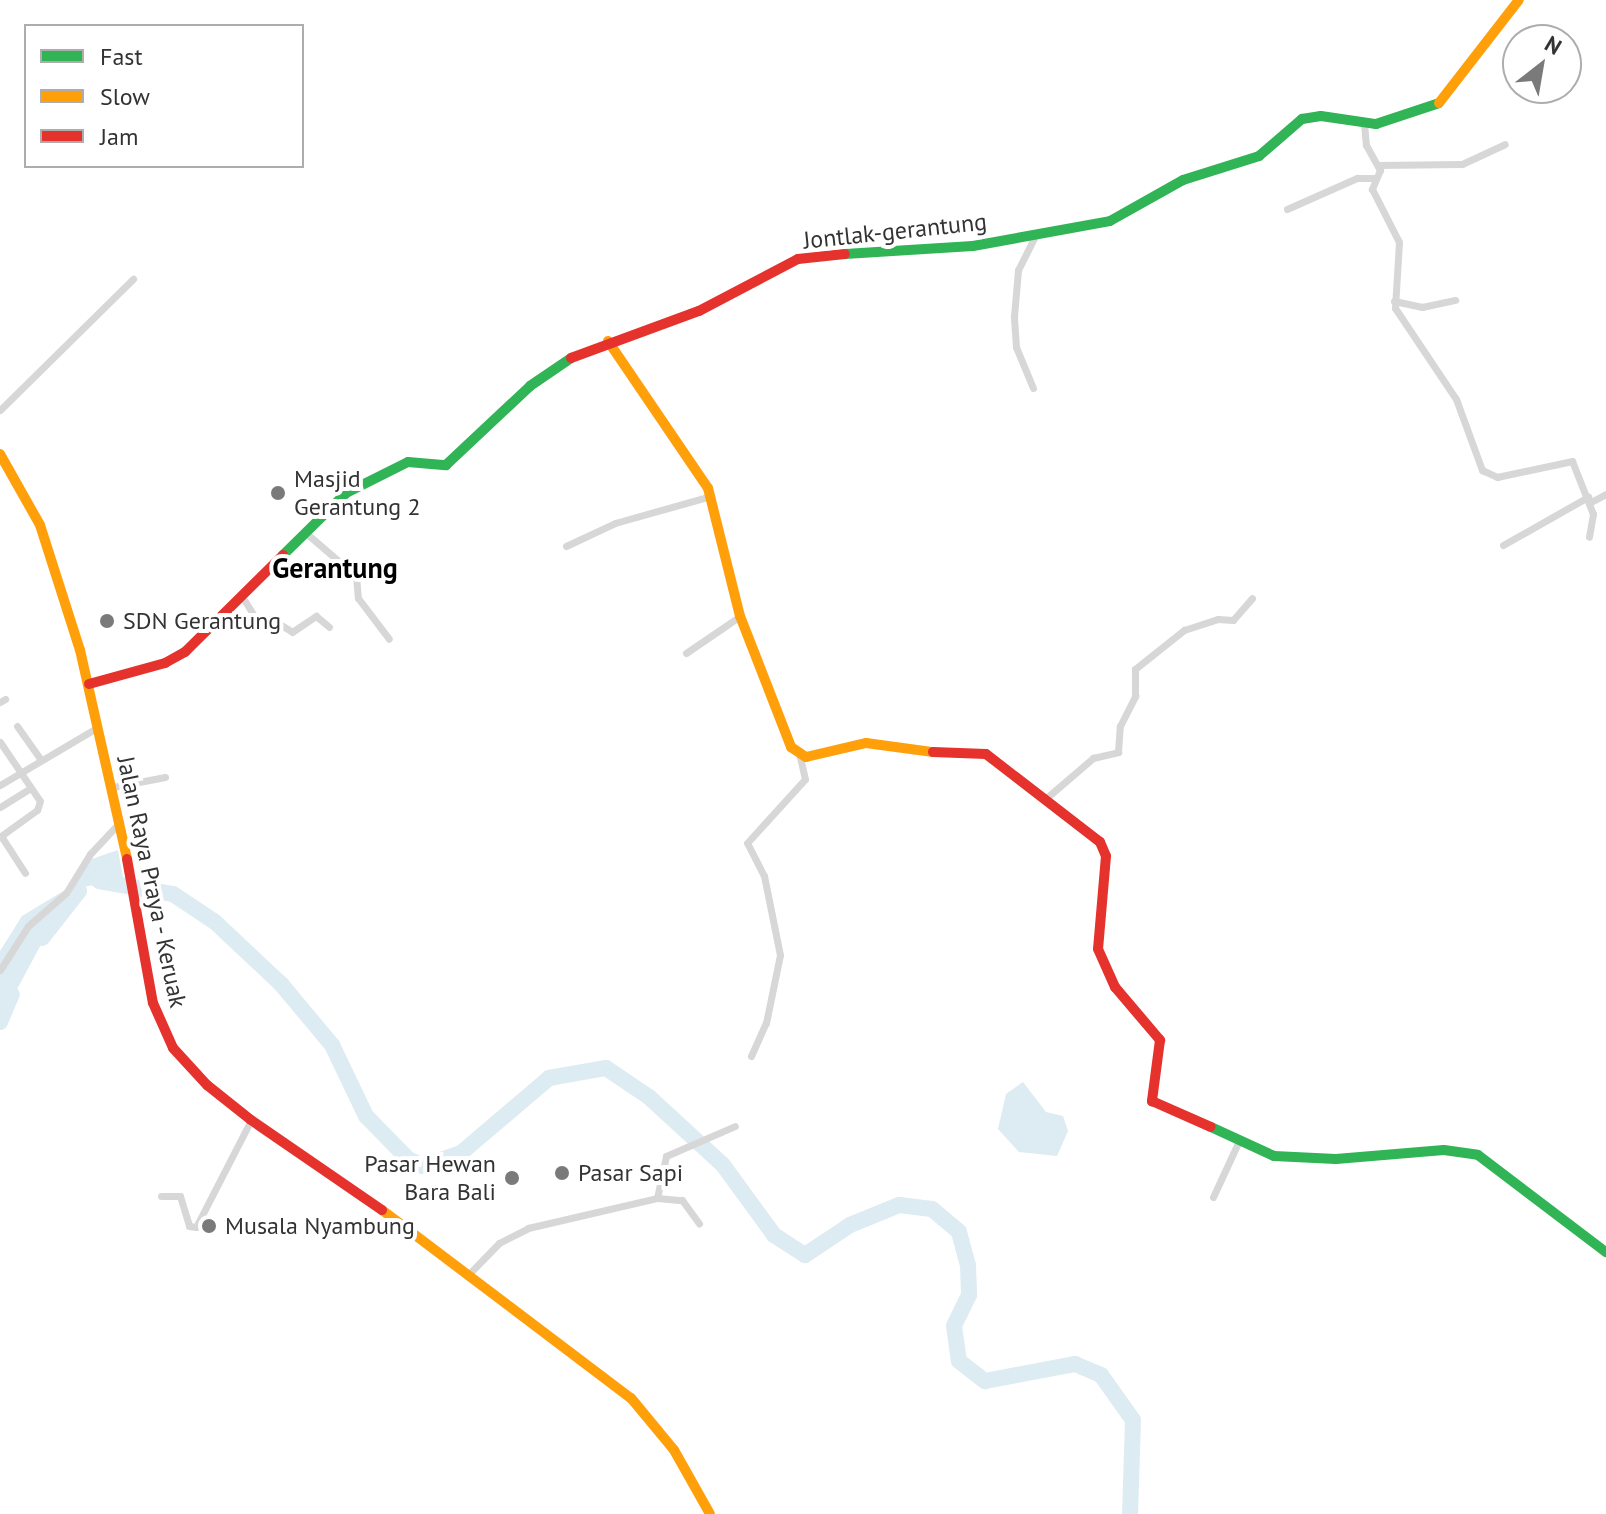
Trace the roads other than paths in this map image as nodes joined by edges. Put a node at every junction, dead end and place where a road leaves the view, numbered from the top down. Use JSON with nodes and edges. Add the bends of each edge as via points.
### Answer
{"nodes":[{"id":1,"x":1519,"y":0,"type":"edge"},
{"id":2,"x":1364,"y":123,"type":"junction"},
{"id":3,"x":1505,"y":144,"type":"dead end"},
{"id":4,"x":1378,"y":165,"type":"junction"},
{"id":5,"x":1376,"y":178,"type":"junction"},
{"id":6,"x":1287,"y":209,"type":"dead end"},
{"id":7,"x":1037,"y":232,"type":"junction"},
{"id":8,"x":133,"y":279,"type":"dead end"},
{"id":9,"x":1455,"y":300,"type":"dead end"},
{"id":10,"x":1394,"y":301,"type":"junction"},
{"id":11,"x":608,"y":341,"type":"junction"},
{"id":12,"x":1033,"y":388,"type":"dead end"},
{"id":13,"x":0,"y":410,"type":"edge"},
{"id":14,"x":0,"y":454,"type":"edge"},
{"id":15,"x":1606,"y":494,"type":"edge"},
{"id":16,"x":711,"y":496,"type":"junction"},
{"id":17,"x":1588,"y":500,"type":"junction"},
{"id":18,"x":306,"y":533,"type":"junction"},
{"id":19,"x":1589,"y":537,"type":"dead end"},
{"id":20,"x":1503,"y":545,"type":"dead end"},
{"id":21,"x":566,"y":546,"type":"dead end"},
{"id":22,"x":243,"y":598,"type":"junction"},
{"id":23,"x":1252,"y":598,"type":"dead end"},
{"id":24,"x":740,"y":616,"type":"junction"},
{"id":25,"x":329,"y":627,"type":"dead end"},
{"id":26,"x":389,"y":639,"type":"dead end"},
{"id":27,"x":686,"y":653,"type":"dead end"},
{"id":28,"x":89,"y":684,"type":"junction"},
{"id":29,"x":17,"y":726,"type":"dead end"},
{"id":30,"x":98,"y":727,"type":"junction"},
{"id":31,"x":0,"y":742,"type":"edge"},
{"id":32,"x":799,"y":754,"type":"junction"},
{"id":33,"x":41,"y":760,"type":"junction"},
{"id":34,"x":21,"y":773,"type":"junction"},
{"id":35,"x":165,"y":777,"type":"dead end"},
{"id":36,"x":0,"y":785,"type":"edge"},
{"id":37,"x":113,"y":787,"type":"junction"},
{"id":38,"x":31,"y":788,"type":"junction"},
{"id":39,"x":1044,"y":800,"type":"junction"},
{"id":40,"x":0,"y":807,"type":"edge"},
{"id":41,"x":120,"y":822,"type":"junction"},
{"id":42,"x":25,"y":873,"type":"dead end"},
{"id":43,"x":0,"y":970,"type":"edge"},
{"id":44,"x":751,"y":1056,"type":"dead end"},
{"id":45,"x":251,"y":1120,"type":"junction"},
{"id":46,"x":735,"y":1126,"type":"dead end"},
{"id":47,"x":1238,"y":1143,"type":"junction"},
{"id":48,"x":161,"y":1196,"type":"dead end"},
{"id":49,"x":1213,"y":1197,"type":"dead end"},
{"id":50,"x":657,"y":1198,"type":"junction"},
{"id":51,"x":699,"y":1223,"type":"dead end"},
{"id":52,"x":1606,"y":1252,"type":"edge"},
{"id":53,"x":465,"y":1277,"type":"junction"},
{"id":54,"x":710,"y":1514,"type":"edge"}],
"edges":[{"from":1,"to":2,"type":"street","name":"Jontlak-gerantung","via":[[1487,36],[1445,100],[1412,116]]},
{"from":2,"to":4,"type":"street","via":[[1366,145]]},
{"from":2,"to":7,"type":"street","name":"Jontlak-gerantung","via":[[1321,116],[1302,119],[1259,156],[1183,180],[1121,218]]},
{"from":3,"to":4,"type":"street","via":[[1462,164]]},
{"from":4,"to":5,"type":"street"},
{"from":5,"to":6,"type":"street","via":[[1357,178]]},
{"from":5,"to":10,"type":"street","via":[[1372,189],[1399,242]]},
{"from":7,"to":11,"type":"street","name":"Jontlak-gerantung","via":[[973,246],[914,246],[798,259],[699,311]]},
{"from":7,"to":12,"type":"street","via":[[1018,270],[1014,316],[1016,347]]},
{"from":8,"to":13,"type":"street"},
{"from":9,"to":10,"type":"street","via":[[1422,307]]},
{"from":10,"to":17,"type":"street","via":[[1456,399],[1485,474],[1497,477],[1567,459],[1576,466]]},
{"from":11,"to":16,"type":"street"},
{"from":11,"to":18,"type":"street","name":"Jontlak-gerantung","via":[[548,371],[446,465],[408,462],[379,475],[335,501]]},
{"from":14,"to":28,"type":"street","name":"Jalan Raya Praya - Keruak","via":[[40,525]]},
{"from":15,"to":17,"type":"street"},
{"from":16,"to":21,"type":"street","via":[[615,523]]},
{"from":16,"to":24,"type":"street"},
{"from":17,"to":19,"type":"street","via":[[1594,520]]},
{"from":17,"to":20,"type":"street"},
{"from":18,"to":22,"type":"street","name":"Jontlak-gerantung"},
{"from":18,"to":26,"type":"street","via":[[356,576],[358,598]]},
{"from":22,"to":25,"type":"street","via":[[259,624],[270,618],[292,632],[316,616]]},
{"from":22,"to":28,"type":"street","name":"Jontlak-gerantung","via":[[174,660]]},
{"from":23,"to":39,"type":"street","via":[[1233,620],[1184,630],[1135,669],[1135,696],[1120,726],[1118,752],[1093,758]]},
{"from":24,"to":27,"type":"street"},
{"from":24,"to":32,"type":"street","via":[[786,741]]},
{"from":28,"to":30,"type":"street","name":"Jalan Raya Praya - Keruak"},
{"from":29,"to":33,"type":"street"},
{"from":30,"to":33,"type":"street"},
{"from":30,"to":37,"type":"street","name":"Jalan Raya Praya - Keruak"},
{"from":31,"to":34,"type":"street"},
{"from":32,"to":39,"type":"street","via":[[866,743],[916,752],[979,752]]},
{"from":32,"to":44,"type":"street","via":[[805,779],[747,843],[764,876],[780,955],[766,1023]]},
{"from":33,"to":34,"type":"street"},
{"from":34,"to":36,"type":"street"},
{"from":34,"to":38,"type":"street"},
{"from":35,"to":37,"type":"street"},
{"from":37,"to":41,"type":"street","name":"Jalan Raya Praya - Keruak"},
{"from":38,"to":40,"type":"street"},
{"from":38,"to":42,"type":"street","via":[[39,807],[1,836]]},
{"from":39,"to":47,"type":"street","via":[[1095,836],[1105,850],[1098,949],[1115,987],[1160,1040],[1152,1101]]},
{"from":41,"to":43,"type":"street","via":[[90,854],[66,893],[28,926]]},
{"from":41,"to":45,"type":"street","name":"Jalan Raya Praya - Keruak","via":[[134,910],[165,1034],[207,1085]]},
{"from":45,"to":48,"type":"street","via":[[196,1227],[189,1226],[179,1195]]},
{"from":45,"to":53,"type":"street","name":"Jalan Raya Praya - Keruak","via":[[361,1194]]},
{"from":46,"to":50,"type":"street","via":[[666,1156]]},
{"from":47,"to":49,"type":"street"},
{"from":47,"to":52,"type":"street","via":[[1274,1156],[1317,1160],[1472,1153]]},
{"from":50,"to":51,"type":"street","via":[[682,1200]]},
{"from":50,"to":53,"type":"street","via":[[528,1228],[499,1243]]},
{"from":53,"to":54,"type":"street","name":"Jalan Raya Praya - Keruak","via":[[643,1409]]}]}
